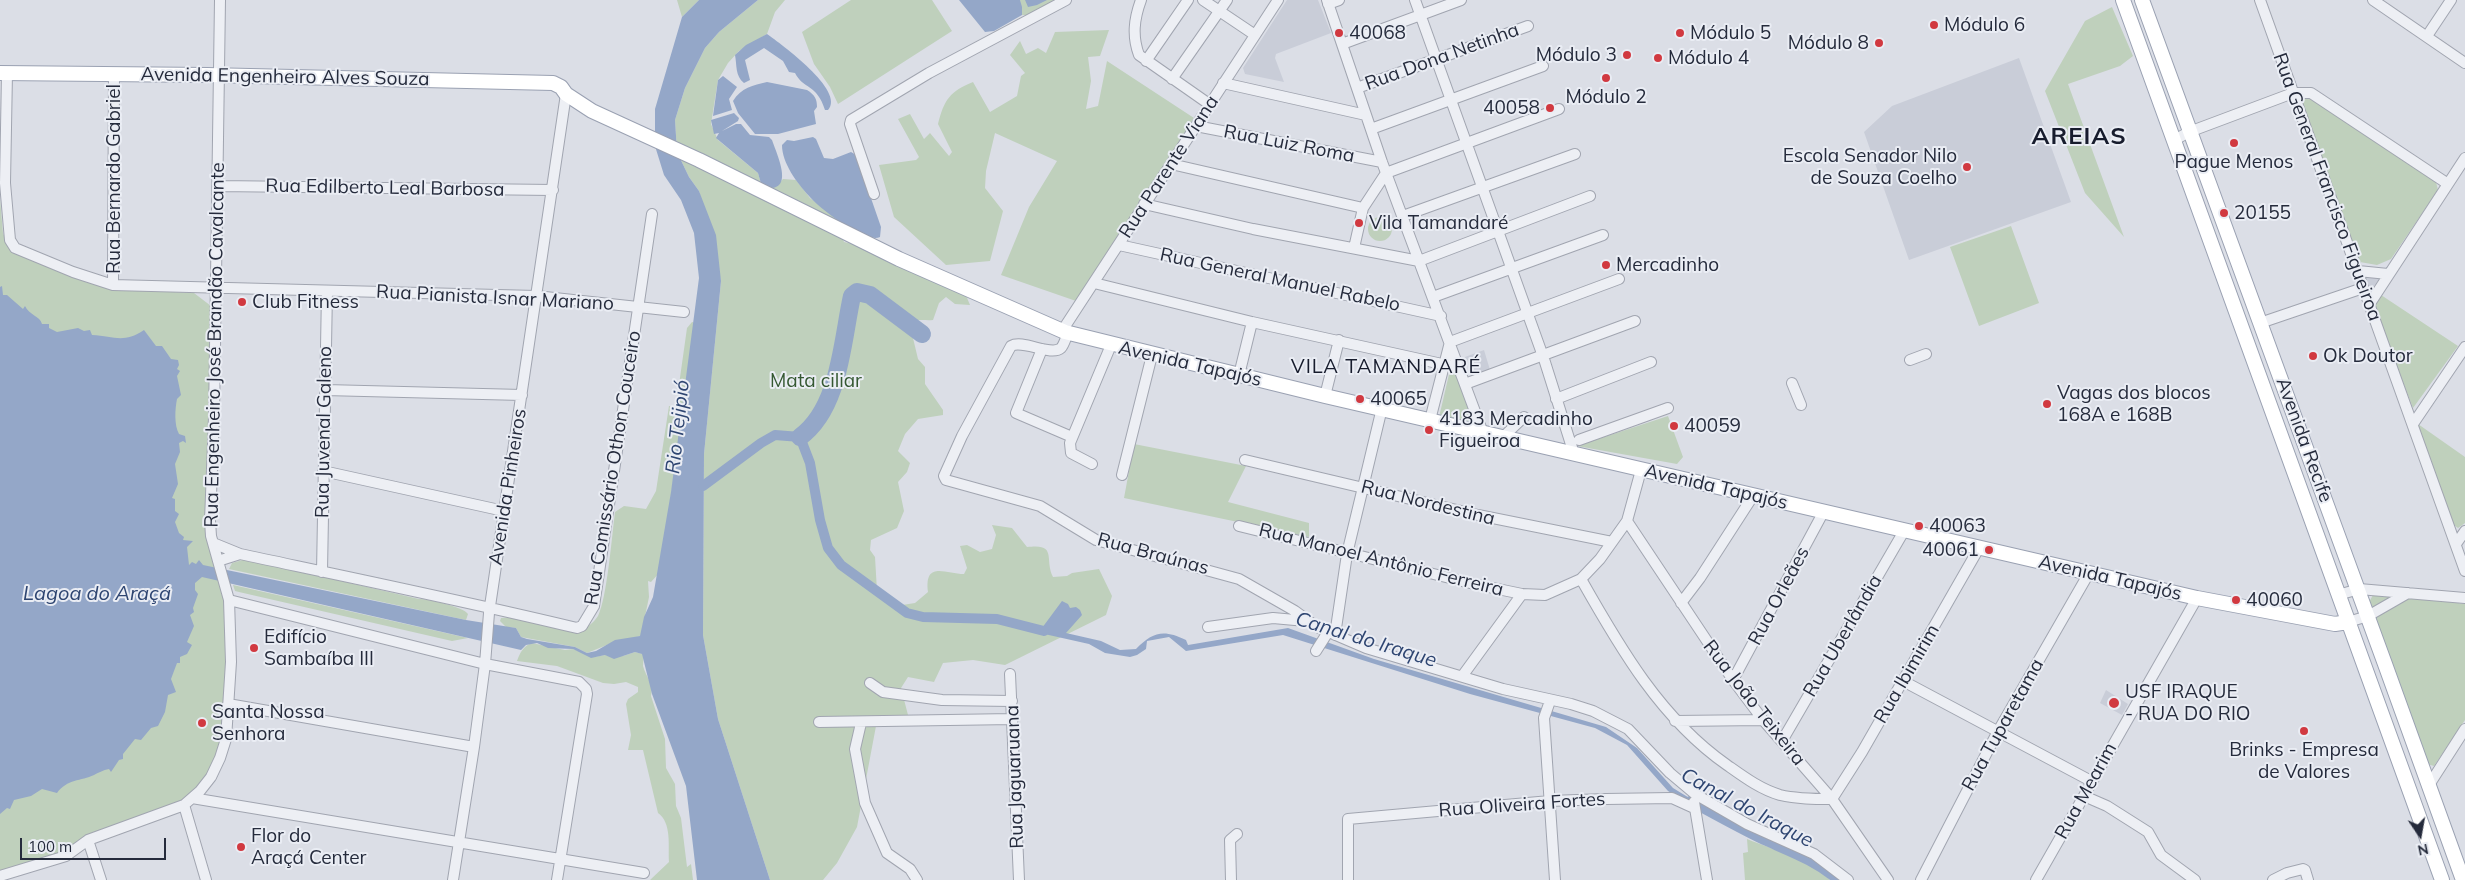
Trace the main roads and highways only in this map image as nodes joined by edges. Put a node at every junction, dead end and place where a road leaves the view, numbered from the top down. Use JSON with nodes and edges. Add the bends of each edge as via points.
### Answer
{"nodes":[{"id":1,"x":2123,"y":0,"type":"edge"},
{"id":2,"x":2142,"y":0,"type":"edge"},
{"id":3,"x":4,"y":73,"type":"edge"},
{"id":4,"x":623,"y":126,"type":"joint"},
{"id":5,"x":2348,"y":622,"type":"junction"},
{"id":6,"x":2442,"y":880,"type":"edge"},
{"id":7,"x":2462,"y":880,"type":"edge"}],
"edges":[{"from":1,"to":5,"type":"main road","name":"Avenida Recife"},
{"from":2,"to":7,"type":"main road","name":"Avenida Recife","via":[[2359,589]]},
{"from":3,"to":4,"type":"main road","name":"Avenida Engenheiro Alves Souza","via":[[553,83],[592,111]]},
{"from":4,"to":5,"type":"main road","name":"Avenida Tapajós","via":[[700,160],[899,259],[1065,332],[1483,433],[1574,445],[1641,470],[2197,598],[2335,624]]},
{"from":5,"to":6,"type":"main road","name":"Avenida Recife"}]}
